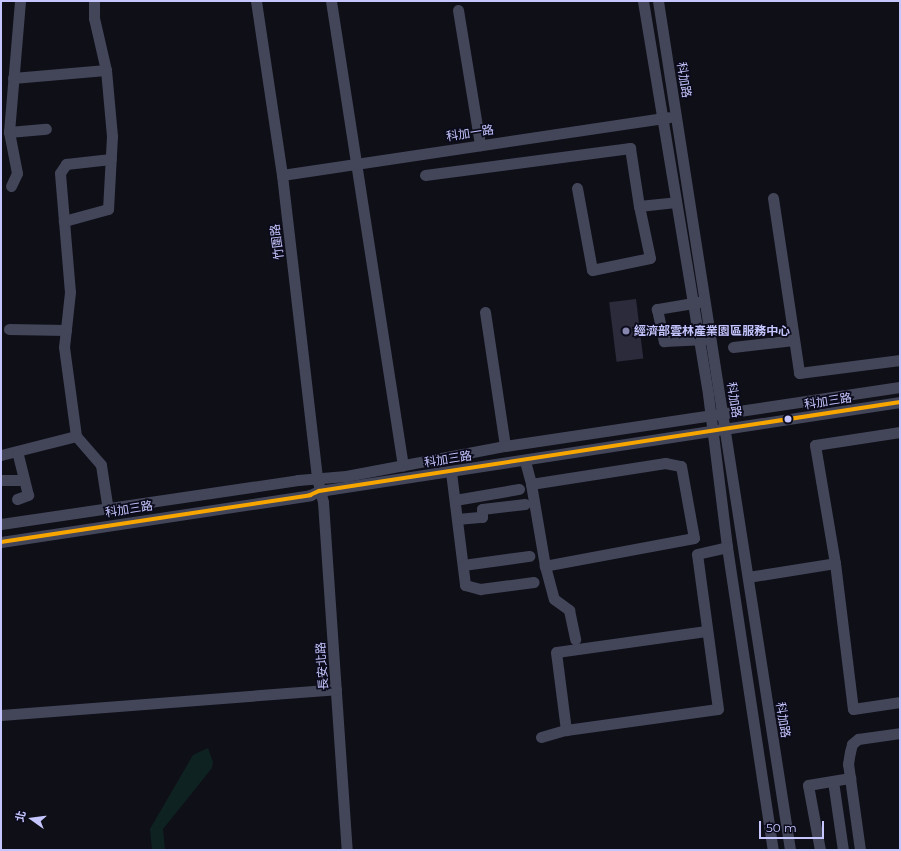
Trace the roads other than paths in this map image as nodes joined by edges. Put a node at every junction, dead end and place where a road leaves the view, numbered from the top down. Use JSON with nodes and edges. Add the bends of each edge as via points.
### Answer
{"nodes":[{"id":1,"x":20,"y":1,"type":"edge"},
{"id":2,"x":94,"y":1,"type":"edge"},
{"id":3,"x":256,"y":1,"type":"edge"},
{"id":4,"x":331,"y":1,"type":"edge"},
{"id":5,"x":643,"y":1,"type":"edge"},
{"id":6,"x":658,"y":1,"type":"edge"},
{"id":7,"x":458,"y":10,"type":"dead end"},
{"id":8,"x":106,"y":70,"type":"junction"},
{"id":9,"x":13,"y":78,"type":"junction"},
{"id":10,"x":677,"y":116,"type":"junction"},
{"id":11,"x":662,"y":118,"type":"junction"},
{"id":12,"x":46,"y":129,"type":"dead end"},
{"id":13,"x":8,"y":132,"type":"junction"},
{"id":14,"x":480,"y":145,"type":"junction"},
{"id":15,"x":111,"y":159,"type":"junction"},
{"id":16,"x":356,"y":164,"type":"junction"},
{"id":17,"x":282,"y":175,"type":"junction"},
{"id":18,"x":425,"y":175,"type":"dead end"},
{"id":19,"x":11,"y":186,"type":"dead end"},
{"id":20,"x":577,"y":188,"type":"dead end"},
{"id":21,"x":773,"y":198,"type":"dead end"},
{"id":22,"x":676,"y":202,"type":"junction"},
{"id":23,"x":640,"y":206,"type":"junction"},
{"id":24,"x":64,"y":222,"type":"junction"},
{"id":25,"x":705,"y":301,"type":"junction"},
{"id":26,"x":693,"y":303,"type":"junction"},
{"id":27,"x":485,"y":312,"type":"dead end"},
{"id":28,"x":9,"y":329,"type":"dead end"},
{"id":29,"x":66,"y":330,"type":"junction"},
{"id":30,"x":711,"y":338,"type":"junction"},
{"id":31,"x":699,"y":339,"type":"junction"},
{"id":32,"x":794,"y":340,"type":"junction"},
{"id":33,"x":733,"y":347,"type":"dead end"},
{"id":34,"x":900,"y":360,"type":"edge"},
{"id":35,"x":900,"y":387,"type":"edge"},
{"id":36,"x":900,"y":402,"type":"edge"},
{"id":37,"x":723,"y":413,"type":"junction"},
{"id":38,"x":710,"y":414,"type":"junction"},
{"id":39,"x":725,"y":430,"type":"junction"},
{"id":40,"x":713,"y":432,"type":"junction"},
{"id":41,"x":900,"y":432,"type":"edge"},
{"id":42,"x":76,"y":436,"type":"junction"},
{"id":43,"x":505,"y":446,"type":"junction"},
{"id":44,"x":17,"y":451,"type":"junction"},
{"id":45,"x":1,"y":456,"type":"edge"},
{"id":46,"x":525,"y":461,"type":"junction"},
{"id":47,"x":403,"y":465,"type":"junction"},
{"id":48,"x":451,"y":472,"type":"junction"},
{"id":49,"x":1,"y":480,"type":"edge"},
{"id":50,"x":23,"y":480,"type":"junction"},
{"id":51,"x":318,"y":483,"type":"junction"},
{"id":52,"x":530,"y":484,"type":"junction"},
{"id":53,"x":519,"y":489,"type":"dead end"},
{"id":54,"x":17,"y":499,"type":"dead end"},
{"id":55,"x":455,"y":500,"type":"junction"},
{"id":56,"x":525,"y":504,"type":"dead end"},
{"id":57,"x":108,"y":510,"type":"junction"},
{"id":58,"x":457,"y":518,"type":"junction"},
{"id":59,"x":1,"y":524,"type":"edge"},
{"id":60,"x":694,"y":538,"type":"junction"},
{"id":61,"x":1,"y":542,"type":"edge"},
{"id":62,"x":726,"y":547,"type":"junction"},
{"id":63,"x":697,"y":554,"type":"junction"},
{"id":64,"x":529,"y":556,"type":"dead end"},
{"id":65,"x":834,"y":563,"type":"junction"},
{"id":66,"x":463,"y":565,"type":"junction"},
{"id":67,"x":546,"y":566,"type":"junction"},
{"id":68,"x":748,"y":578,"type":"junction"},
{"id":69,"x":534,"y":582,"type":"dead end"},
{"id":70,"x":706,"y":631,"type":"junction"},
{"id":71,"x":575,"y":639,"type":"dead end"},
{"id":72,"x":336,"y":688,"type":"junction"},
{"id":73,"x":900,"y":702,"type":"edge"},
{"id":74,"x":1,"y":715,"type":"edge"},
{"id":75,"x":566,"y":730,"type":"junction"},
{"id":76,"x":900,"y":733,"type":"edge"},
{"id":77,"x":541,"y":737,"type":"dead end"},
{"id":78,"x":850,"y":778,"type":"junction"},
{"id":79,"x":833,"y":781,"type":"junction"},
{"id":80,"x":347,"y":850,"type":"edge"},
{"id":81,"x":772,"y":850,"type":"edge"},
{"id":82,"x":790,"y":850,"type":"edge"},
{"id":83,"x":820,"y":850,"type":"edge"},
{"id":84,"x":843,"y":850,"type":"edge"},
{"id":85,"x":860,"y":850,"type":"edge"}],
"edges":[{"from":1,"to":9,"type":"street"},
{"from":2,"to":8,"type":"street","via":[[94,18]]},
{"from":3,"to":17,"type":"street","name":"竹圍路"},
{"from":4,"to":16,"type":"street"},
{"from":5,"to":11,"type":"street","name":"科加路"},
{"from":6,"to":10,"type":"street","name":"科加路"},
{"from":7,"to":14,"type":"street"},
{"from":8,"to":9,"type":"street"},
{"from":8,"to":15,"type":"street","via":[[112,136]]},
{"from":9,"to":13,"type":"street"},
{"from":10,"to":11,"type":"street","name":"科加一路"},
{"from":10,"to":25,"type":"street","name":"科加路"},
{"from":11,"to":14,"type":"street","name":"科加一路"},
{"from":11,"to":22,"type":"street","name":"科加路"},
{"from":12,"to":13,"type":"street"},
{"from":13,"to":19,"type":"street","via":[[17,173]]},
{"from":14,"to":16,"type":"street","name":"科加一路"},
{"from":15,"to":24,"type":"street","via":[[108,209]]},
{"from":15,"to":24,"type":"street","via":[[66,164],[60,173]]},
{"from":16,"to":17,"type":"street","name":"科加一路"},
{"from":16,"to":47,"type":"street"},
{"from":17,"to":51,"type":"street","name":"竹圍路"},
{"from":18,"to":23,"type":"street","via":[[630,148]]},
{"from":20,"to":23,"type":"street","via":[[592,270],[650,258]]},
{"from":21,"to":32,"type":"street"},
{"from":22,"to":23,"type":"street"},
{"from":22,"to":26,"type":"street","name":"科加路"},
{"from":24,"to":29,"type":"street","via":[[70,292]]},
{"from":25,"to":26,"type":"street"},
{"from":25,"to":30,"type":"street","name":"科加路"},
{"from":26,"to":31,"type":"street","name":"科加路"},
{"from":26,"to":31,"type":"street","via":[[657,309],[664,341]]},
{"from":27,"to":43,"type":"street"},
{"from":28,"to":29,"type":"street"},
{"from":29,"to":42,"type":"street","via":[[64,348]]},
{"from":30,"to":31,"type":"street"},
{"from":30,"to":37,"type":"street","name":"科加路"},
{"from":31,"to":38,"type":"street","name":"科加路"},
{"from":32,"to":33,"type":"street"},
{"from":32,"to":34,"type":"street","via":[[799,373]]},
{"from":35,"to":37,"type":"street","name":"科加三路"},
{"from":36,"to":39,"type":"street","name":"科加三路"},
{"from":37,"to":38,"type":"street","name":"科加三路"},
{"from":37,"to":39,"type":"street","name":"科加路"},
{"from":38,"to":40,"type":"street","name":"科加路"},
{"from":38,"to":43,"type":"street","name":"科加三路"},
{"from":39,"to":40,"type":"street","name":"科加三路"},
{"from":39,"to":68,"type":"street","name":"科加路"},
{"from":40,"to":46,"type":"street","name":"科加三路"},
{"from":40,"to":62,"type":"street","name":"科加路"},
{"from":41,"to":65,"type":"street","via":[[816,445]]},
{"from":42,"to":44,"type":"street"},
{"from":42,"to":57,"type":"street","via":[[101,465]]},
{"from":43,"to":47,"type":"street","name":"科加三路"},
{"from":44,"to":45,"type":"street"},
{"from":44,"to":50,"type":"street"},
{"from":46,"to":48,"type":"street","name":"科加三路"},
{"from":46,"to":52,"type":"street"},
{"from":47,"to":51,"type":"street","name":"科加三路"},
{"from":48,"to":51,"type":"street","name":"科加三路"},
{"from":48,"to":55,"type":"street"},
{"from":49,"to":50,"type":"street"},
{"from":50,"to":54,"type":"street","via":[[28,495]]},
{"from":51,"to":57,"type":"street","name":"科加三路"},
{"from":51,"to":61,"type":"street","name":"科加三路","via":[[310,495]]},
{"from":51,"to":72,"type":"street","name":"長安北路","via":[[323,502]]},
{"from":52,"to":60,"type":"street","via":[[665,463],[681,466]]},
{"from":52,"to":67,"type":"street"},
{"from":53,"to":55,"type":"street"},
{"from":55,"to":58,"type":"street"},
{"from":56,"to":58,"type":"street","via":[[482,509],[482,517]]},
{"from":57,"to":59,"type":"street","name":"科加三路"},
{"from":58,"to":66,"type":"street"},
{"from":60,"to":63,"type":"street"},
{"from":60,"to":67,"type":"street"},
{"from":62,"to":63,"type":"street"},
{"from":62,"to":81,"type":"street","name":"科加路"},
{"from":63,"to":70,"type":"street"},
{"from":64,"to":66,"type":"street"},
{"from":65,"to":68,"type":"street"},
{"from":65,"to":73,"type":"street","via":[[853,709]]},
{"from":66,"to":69,"type":"street","via":[[465,585],[480,589]]},
{"from":67,"to":71,"type":"street","via":[[554,599],[569,610]]},
{"from":68,"to":82,"type":"street","name":"科加路"},
{"from":70,"to":75,"type":"street","via":[[556,652]]},
{"from":70,"to":75,"type":"street","via":[[718,709]]},
{"from":72,"to":74,"type":"street"},
{"from":72,"to":80,"type":"street","name":"長安北路"},
{"from":75,"to":77,"type":"street"},
{"from":76,"to":78,"type":"street","via":[[858,739],[852,744],[848,764]]},
{"from":78,"to":79,"type":"street"},
{"from":78,"to":85,"type":"street"},
{"from":79,"to":83,"type":"street","via":[[808,785]]},
{"from":79,"to":84,"type":"street"}]}
